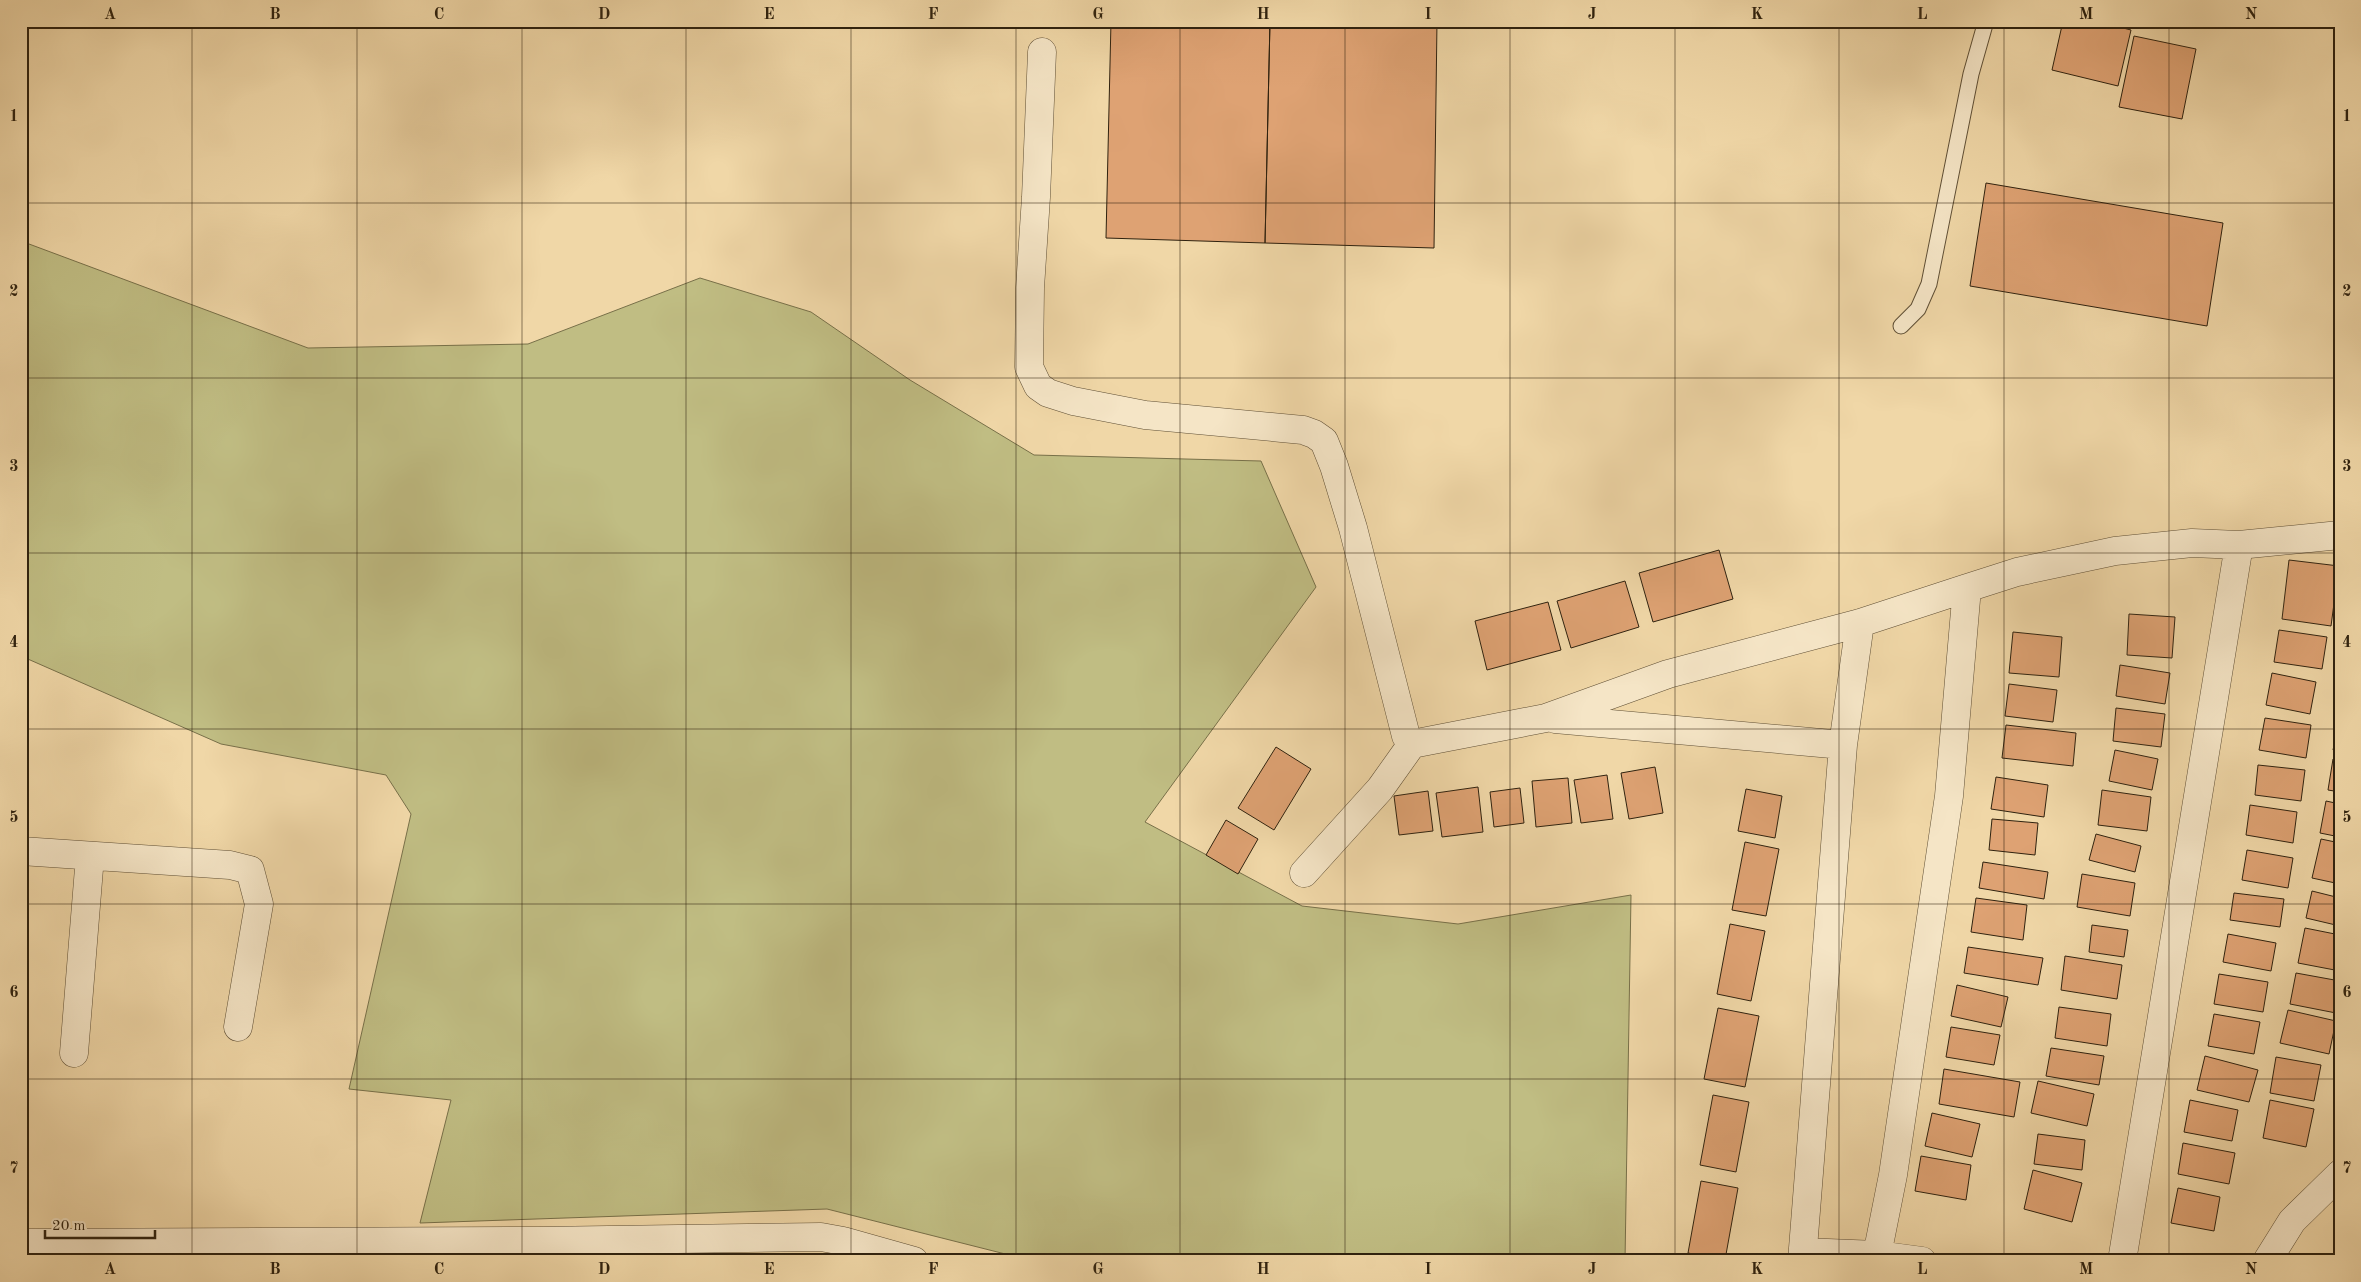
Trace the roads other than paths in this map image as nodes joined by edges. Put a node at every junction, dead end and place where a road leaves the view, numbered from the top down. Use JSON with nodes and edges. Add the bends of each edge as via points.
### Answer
{"nodes":[{"id":1,"x":1986,"y":21,"type":"edge"},
{"id":2,"x":1042,"y":52,"type":"dead end"},
{"id":3,"x":1901,"y":326,"type":"dead end"},
{"id":4,"x":2340,"y":535,"type":"edge"},
{"id":5,"x":2239,"y":545,"type":"junction"},
{"id":6,"x":1967,"y":588,"type":"junction"},
{"id":7,"x":1860,"y":623,"type":"junction"},
{"id":8,"x":1546,"y":718,"type":"junction"},
{"id":9,"x":1412,"y":744,"type":"junction"},
{"id":10,"x":1844,"y":746,"type":"junction"},
{"id":11,"x":21,"y":851,"type":"edge"},
{"id":12,"x":90,"y":856,"type":"junction"},
{"id":13,"x":1304,"y":873,"type":"dead end"},
{"id":14,"x":238,"y":1027,"type":"dead end"},
{"id":15,"x":74,"y":1053,"type":"dead end"},
{"id":16,"x":2340,"y":1174,"type":"edge"},
{"id":17,"x":21,"y":1243,"type":"edge"},
{"id":18,"x":1877,"y":1255,"type":"junction"},
{"id":19,"x":1803,"y":1256,"type":"edge"},
{"id":20,"x":914,"y":1261,"type":"edge"},
{"id":21,"x":1922,"y":1261,"type":"edge"},
{"id":22,"x":2122,"y":1261,"type":"edge"},
{"id":23,"x":2267,"y":1261,"type":"edge"}],
"edges":[{"from":1,"to":3,"type":"lane","via":[[1971,74],[1929,284],[1918,309]]},
{"from":2,"to":9,"type":"street","via":[[1029,368],[1038,386],[1073,401],[1136,413],[1303,430],[1324,442],[1353,528],[1406,736]]},
{"from":4,"to":5,"type":"street"},
{"from":5,"to":6,"type":"street","via":[[2192,543],[2115,551],[2017,572]]},
{"from":5,"to":22,"type":"street"},
{"from":6,"to":7,"type":"street"},
{"from":6,"to":18,"type":"street","via":[[1949,796],[1893,1176]]},
{"from":7,"to":8,"type":"street","via":[[1668,674]]},
{"from":7,"to":10,"type":"street"},
{"from":8,"to":9,"type":"street"},
{"from":8,"to":10,"type":"street"},
{"from":9,"to":13,"type":"street","via":[[1380,789]]},
{"from":10,"to":19,"type":"street"},
{"from":11,"to":12,"type":"street"},
{"from":12,"to":14,"type":"street","via":[[230,865],[250,870],[259,904]]},
{"from":12,"to":15,"type":"street"},
{"from":16,"to":23,"type":"street","via":[[2292,1221]]},
{"from":17,"to":20,"type":"street","via":[[821,1237],[843,1240]]},
{"from":18,"to":19,"type":"street"},
{"from":18,"to":21,"type":"street"}]}
